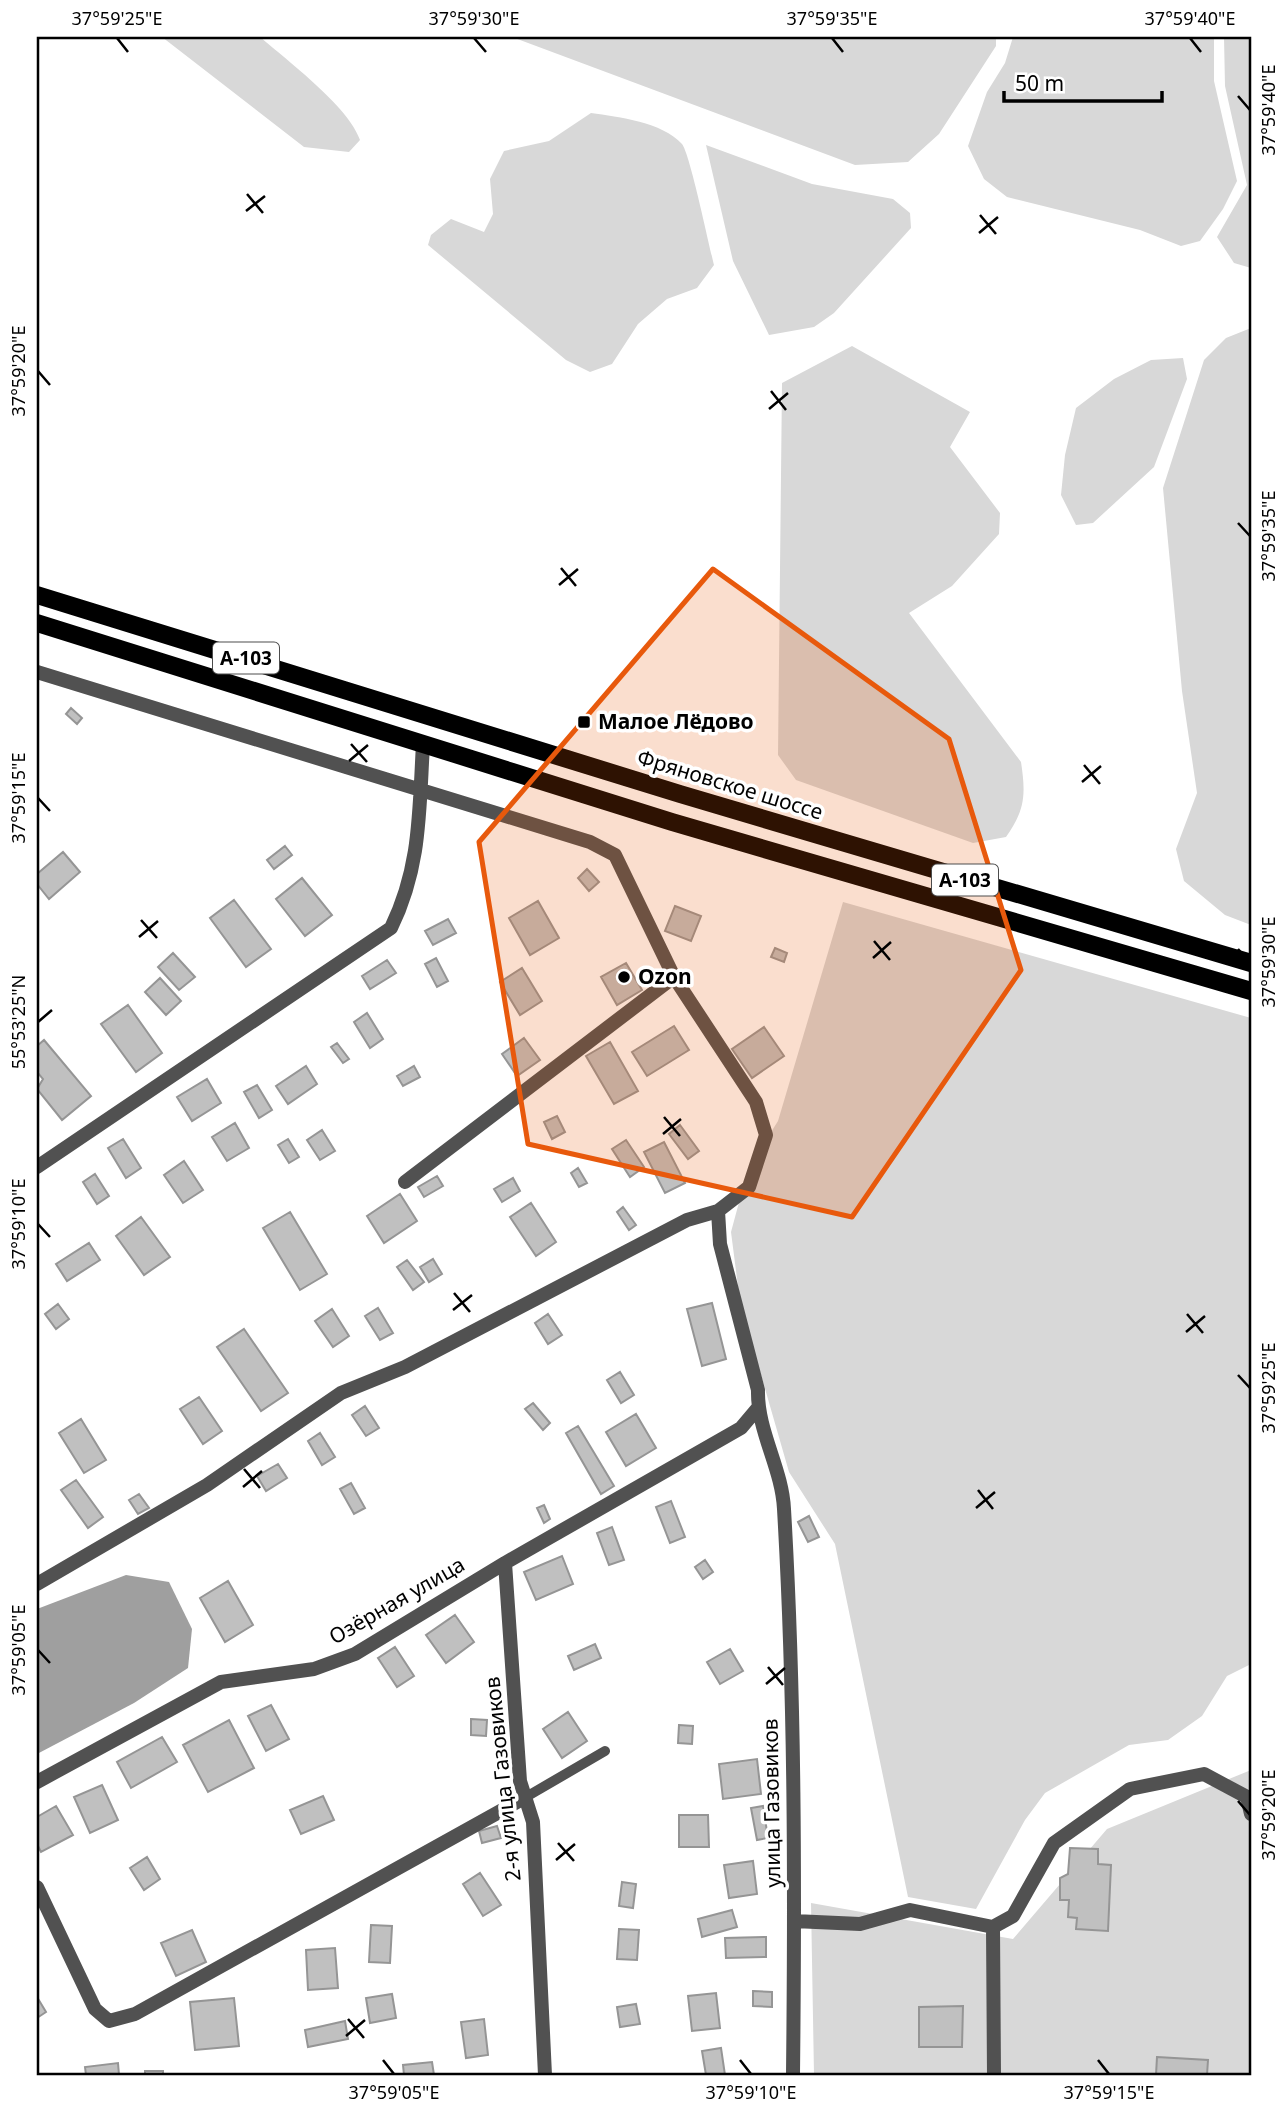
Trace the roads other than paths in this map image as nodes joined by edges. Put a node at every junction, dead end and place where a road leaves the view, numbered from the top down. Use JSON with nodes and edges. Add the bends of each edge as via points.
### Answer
{"nodes":[{"id":1,"x":37,"y":595,"type":"edge"},
{"id":2,"x":37,"y":623,"type":"edge"},
{"id":3,"x":37,"y":672,"type":"edge"},
{"id":4,"x":423,"y":744,"type":"junction"},
{"id":5,"x":421,"y":790,"type":"junction"},
{"id":6,"x":1251,"y":963,"type":"edge"},
{"id":7,"x":674,"y":977,"type":"junction"},
{"id":8,"x":1251,"y":991,"type":"edge"},
{"id":9,"x":37,"y":1167,"type":"edge"},
{"id":10,"x":405,"y":1182,"type":"dead end"},
{"id":11,"x":718,"y":1211,"type":"junction"},
{"id":12,"x":757,"y":1409,"type":"junction"},
{"id":13,"x":505,"y":1563,"type":"junction"},
{"id":14,"x":37,"y":1584,"type":"edge"},
{"id":15,"x":605,"y":1751,"type":"dead end"},
{"id":16,"x":37,"y":1782,"type":"edge"},
{"id":17,"x":526,"y":1797,"type":"junction"},
{"id":18,"x":1251,"y":1814,"type":"edge"},
{"id":19,"x":37,"y":1887,"type":"edge"},
{"id":20,"x":794,"y":1920,"type":"junction"},
{"id":21,"x":993,"y":1927,"type":"junction"},
{"id":22,"x":545,"y":2075,"type":"edge"},
{"id":23,"x":793,"y":2075,"type":"edge"},
{"id":24,"x":994,"y":2075,"type":"edge"}],
"edges":[{"from":1,"to":6,"type":"main road","name":"Фряновское шоссе","number":"А-103","via":[[680,794]]},
{"from":2,"to":4,"type":"main road","number":"А-103"},
{"from":3,"to":5,"type":"street"},
{"from":4,"to":5,"type":"street"},
{"from":4,"to":8,"type":"main road","number":"А-103","via":[[672,822]]},
{"from":5,"to":7,"type":"street","via":[[590,842],[615,855]]},
{"from":5,"to":9,"type":"street","via":[[415,866],[391,928]]},
{"from":7,"to":10,"type":"street"},
{"from":7,"to":11,"type":"street","via":[[756,1102],[766,1135],[749,1187]]},
{"from":11,"to":12,"type":"street","name":"улица Газовиков","via":[[720,1244],[758,1390]]},
{"from":11,"to":14,"type":"street","via":[[687,1220],[405,1367],[341,1393],[207,1485]]},
{"from":12,"to":13,"type":"street","name":"Озёрная улица","via":[[741,1428]]},
{"from":12,"to":20,"type":"street","name":"улица Газовиков","via":[[784,1504]]},
{"from":13,"to":16,"type":"street","name":"Озёрная улица","via":[[355,1654],[314,1668],[222,1682]]},
{"from":13,"to":17,"type":"street","name":"2-я улица Газовиков","via":[[520,1781]]},
{"from":15,"to":17,"type":"lane"},
{"from":17,"to":19,"type":"street","via":[[135,2014],[109,2021],[95,2009]]},
{"from":17,"to":22,"type":"street","name":"2-я улица Газовиков","via":[[533,1822]]},
{"from":18,"to":21,"type":"street","via":[[1247,1797],[1204,1774],[1130,1790],[1054,1843],[1013,1916]]},
{"from":20,"to":21,"type":"street","via":[[860,1924],[910,1910]]},
{"from":20,"to":23,"type":"street","name":"улица Газовиков"},
{"from":21,"to":24,"type":"street"}]}
